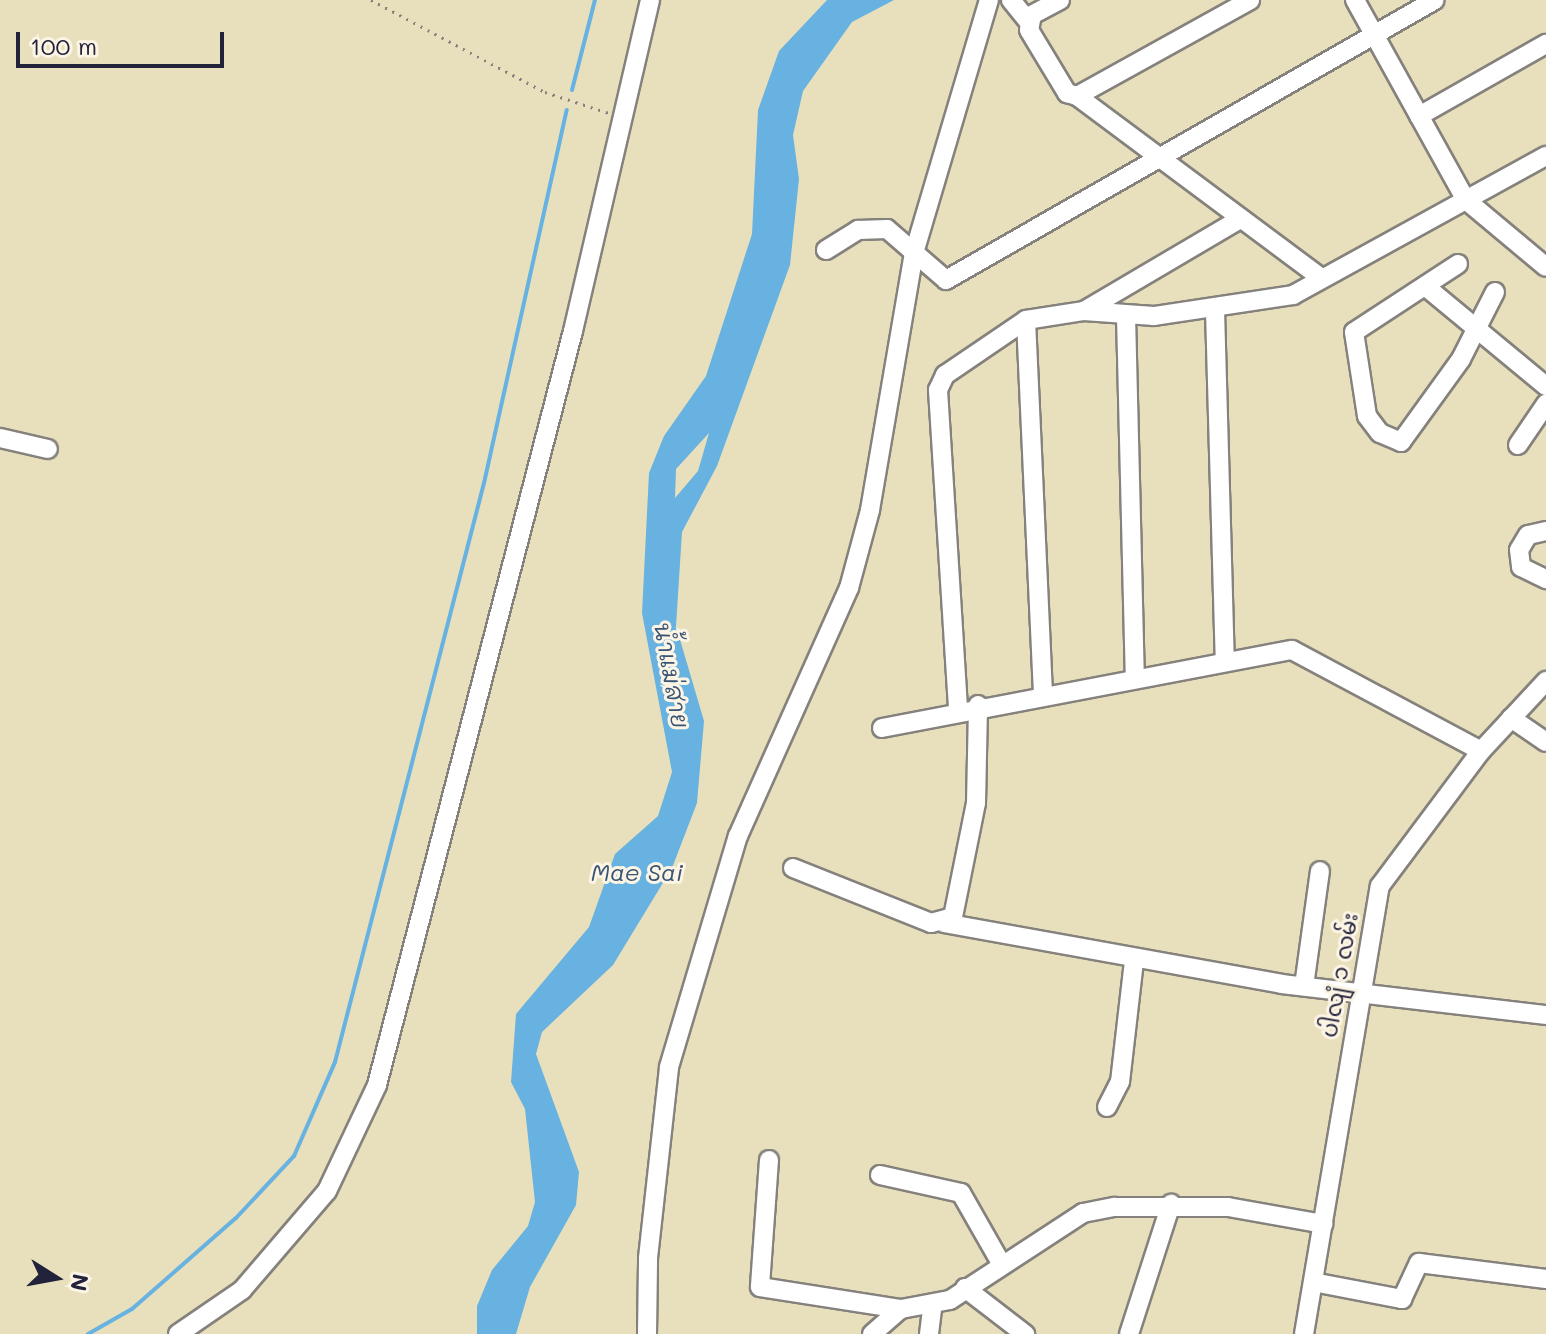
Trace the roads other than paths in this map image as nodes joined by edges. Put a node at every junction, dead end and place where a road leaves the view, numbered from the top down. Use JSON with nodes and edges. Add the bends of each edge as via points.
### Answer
{"nodes":[{"id":1,"x":650,"y":0,"type":"edge"},
{"id":2,"x":989,"y":0,"type":"edge"},
{"id":3,"x":1011,"y":0,"type":"edge"},
{"id":4,"x":1060,"y":0,"type":"edge"},
{"id":5,"x":1250,"y":0,"type":"edge"},
{"id":6,"x":1355,"y":0,"type":"edge"},
{"id":7,"x":1435,"y":0,"type":"edge"},
{"id":8,"x":1028,"y":21,"type":"junction"},
{"id":9,"x":1375,"y":35,"type":"junction"},
{"id":10,"x":1546,"y":44,"type":"edge"},
{"id":11,"x":1077,"y":96,"type":"junction"},
{"id":12,"x":1419,"y":116,"type":"junction"},
{"id":13,"x":1162,"y":154,"type":"junction"},
{"id":14,"x":1546,"y":156,"type":"edge"},
{"id":15,"x":1466,"y":200,"type":"junction"},
{"id":16,"x":1240,"y":219,"type":"junction"},
{"id":17,"x":826,"y":250,"type":"dead end"},
{"id":18,"x":914,"y":253,"type":"junction"},
{"id":19,"x":1458,"y":264,"type":"dead end"},
{"id":20,"x":1546,"y":267,"type":"edge"},
{"id":21,"x":1321,"y":278,"type":"junction"},
{"id":22,"x":1425,"y":286,"type":"junction"},
{"id":23,"x":1495,"y":292,"type":"dead end"},
{"id":24,"x":1215,"y":310,"type":"junction"},
{"id":25,"x":1084,"y":311,"type":"junction"},
{"id":26,"x":1126,"y":316,"type":"junction"},
{"id":27,"x":1026,"y":320,"type":"junction"},
{"id":28,"x":1474,"y":331,"type":"junction"},
{"id":29,"x":1546,"y":386,"type":"edge"},
{"id":30,"x":1546,"y":404,"type":"edge"},
{"id":31,"x":0,"y":421,"type":"edge"},
{"id":32,"x":0,"y":438,"type":"edge"},
{"id":33,"x":1518,"y":445,"type":"dead end"},
{"id":34,"x":48,"y":449,"type":"dead end"},
{"id":35,"x":1546,"y":531,"type":"edge"},
{"id":36,"x":1546,"y":579,"type":"edge"},
{"id":37,"x":1225,"y":661,"type":"junction"},
{"id":38,"x":1135,"y":678,"type":"junction"},
{"id":39,"x":1546,"y":681,"type":"edge"},
{"id":40,"x":1043,"y":695,"type":"junction"},
{"id":41,"x":978,"y":705,"type":"junction"},
{"id":42,"x":958,"y":708,"type":"junction"},
{"id":43,"x":1511,"y":718,"type":"junction"},
{"id":44,"x":882,"y":728,"type":"dead end"},
{"id":45,"x":1546,"y":742,"type":"edge"},
{"id":46,"x":1481,"y":751,"type":"junction"},
{"id":47,"x":793,"y":868,"type":"dead end"},
{"id":48,"x":1320,"y":871,"type":"dead end"},
{"id":49,"x":944,"y":923,"type":"junction"},
{"id":50,"x":1134,"y":961,"type":"junction"},
{"id":51,"x":1304,"y":986,"type":"junction"},
{"id":52,"x":1358,"y":993,"type":"junction"},
{"id":53,"x":1546,"y":1015,"type":"edge"},
{"id":54,"x":1107,"y":1107,"type":"dead end"},
{"id":55,"x":769,"y":1160,"type":"dead end"},
{"id":56,"x":880,"y":1175,"type":"dead end"},
{"id":57,"x":1171,"y":1204,"type":"junction"},
{"id":58,"x":1323,"y":1224,"type":"junction"},
{"id":59,"x":1001,"y":1263,"type":"junction"},
{"id":60,"x":1546,"y":1279,"type":"edge"},
{"id":61,"x":1313,"y":1282,"type":"junction"},
{"id":62,"x":965,"y":1288,"type":"junction"},
{"id":63,"x":932,"y":1308,"type":"junction"},
{"id":64,"x":901,"y":1309,"type":"junction"},
{"id":65,"x":178,"y":1334,"type":"edge"},
{"id":66,"x":647,"y":1334,"type":"edge"},
{"id":67,"x":872,"y":1334,"type":"edge"},
{"id":68,"x":929,"y":1334,"type":"edge"},
{"id":69,"x":1025,"y":1334,"type":"edge"},
{"id":70,"x":1129,"y":1334,"type":"edge"},
{"id":71,"x":1304,"y":1334,"type":"edge"}],
"edges":[{"from":1,"to":65,"type":"street","via":[[377,1085],[327,1191],[242,1290]]},
{"from":2,"to":18,"type":"street"},
{"from":3,"to":8,"type":"street"},
{"from":4,"to":8,"type":"street"},
{"from":5,"to":11,"type":"street"},
{"from":6,"to":9,"type":"street"},
{"from":7,"to":9,"type":"street"},
{"from":8,"to":11,"type":"street","via":[[1067,93]]},
{"from":9,"to":12,"type":"street"},
{"from":9,"to":13,"type":"street"},
{"from":10,"to":12,"type":"street"},
{"from":11,"to":13,"type":"street"},
{"from":12,"to":15,"type":"street"},
{"from":13,"to":16,"type":"street"},
{"from":13,"to":18,"type":"street","via":[[946,280]]},
{"from":14,"to":15,"type":"street"},
{"from":15,"to":20,"type":"street"},
{"from":15,"to":21,"type":"street"},
{"from":16,"to":21,"type":"street"},
{"from":16,"to":25,"type":"street"},
{"from":17,"to":18,"type":"street","via":[[875,227],[904,238]]},
{"from":18,"to":66,"type":"street","via":[[870,510],[849,588],[738,836],[669,1067],[648,1258]]},
{"from":19,"to":22,"type":"street"},
{"from":21,"to":24,"type":"street","via":[[1293,295]]},
{"from":22,"to":28,"type":"street"},
{"from":22,"to":28,"type":"street","via":[[1354,332],[1371,424],[1401,442]]},
{"from":23,"to":28,"type":"street"},
{"from":24,"to":26,"type":"street"},
{"from":24,"to":37,"type":"street"},
{"from":25,"to":26,"type":"street"},
{"from":25,"to":27,"type":"street"},
{"from":26,"to":38,"type":"street"},
{"from":27,"to":40,"type":"street"},
{"from":27,"to":42,"type":"street","via":[[945,375],[938,390]]},
{"from":28,"to":29,"type":"street"},
{"from":30,"to":33,"type":"street"},
{"from":31,"to":32,"type":"street"},
{"from":32,"to":34,"type":"street"},
{"from":35,"to":36,"type":"street","via":[[1528,535],[1519,550],[1521,567]]},
{"from":37,"to":38,"type":"street"},
{"from":37,"to":46,"type":"street","via":[[1282,650],[1310,655]]},
{"from":38,"to":40,"type":"street"},
{"from":39,"to":43,"type":"street","name":"ပါလျံ ၁ လမ်း"},
{"from":40,"to":41,"type":"street"},
{"from":41,"to":42,"type":"street"},
{"from":41,"to":49,"type":"street","via":[[976,803],[953,917]]},
{"from":42,"to":44,"type":"street"},
{"from":43,"to":45,"type":"street"},
{"from":43,"to":46,"type":"street","name":"ပါလျံ ၁ လမ်း"},
{"from":46,"to":52,"type":"street","name":"ပါလျံ ၁ လမ်း","via":[[1380,886]]},
{"from":47,"to":49,"type":"street"},
{"from":48,"to":51,"type":"street"},
{"from":49,"to":50,"type":"street"},
{"from":50,"to":51,"type":"street"},
{"from":50,"to":54,"type":"street","via":[[1120,1082]]},
{"from":51,"to":52,"type":"street"},
{"from":52,"to":53,"type":"street"},
{"from":52,"to":58,"type":"street","name":"ပါလျံ ၁ လမ်း"},
{"from":55,"to":64,"type":"street","via":[[760,1287]]},
{"from":56,"to":59,"type":"street","via":[[961,1193]]},
{"from":57,"to":58,"type":"street"},
{"from":57,"to":59,"type":"street","via":[[1083,1213]]},
{"from":57,"to":70,"type":"street"},
{"from":58,"to":61,"type":"street","name":"ပါလျံ ၁ လမ်း"},
{"from":59,"to":62,"type":"street"},
{"from":60,"to":61,"type":"street","via":[[1419,1263],[1402,1299]]},
{"from":61,"to":71,"type":"street","name":"ပါလျံ ၁ လမ်း"},
{"from":62,"to":63,"type":"street"},
{"from":62,"to":69,"type":"street"},
{"from":63,"to":64,"type":"street"},
{"from":63,"to":68,"type":"street"},
{"from":64,"to":67,"type":"street"}]}
